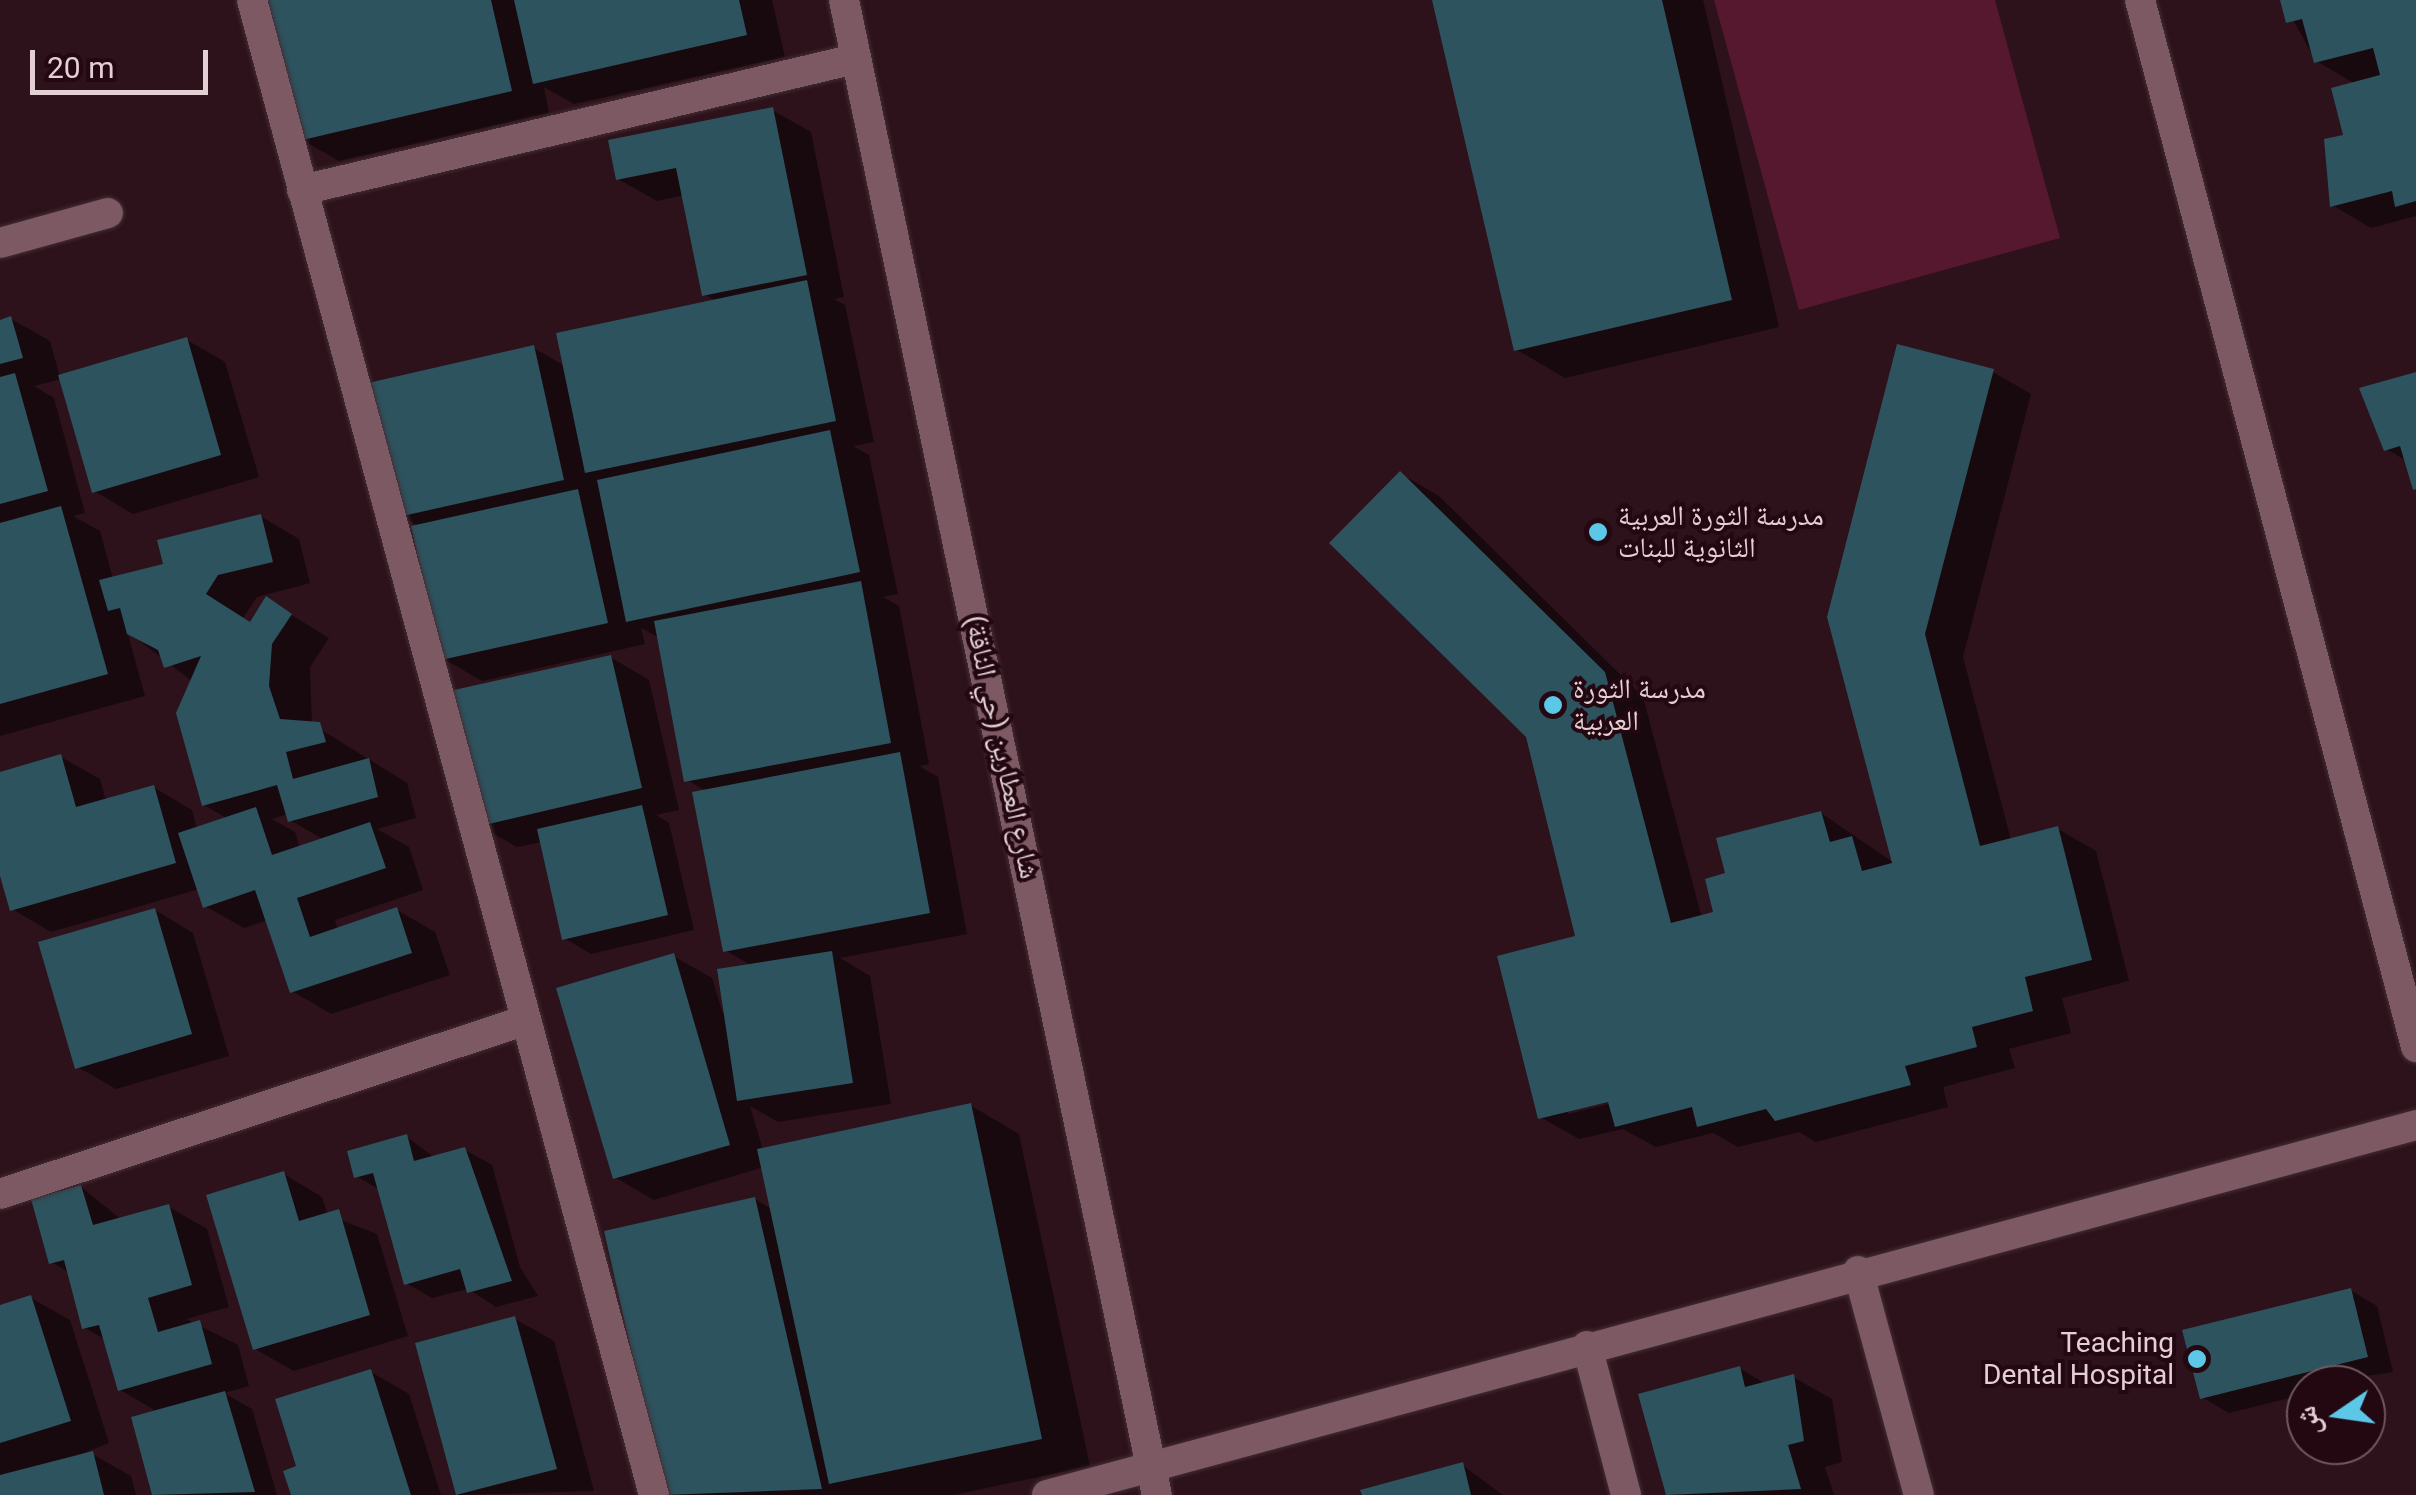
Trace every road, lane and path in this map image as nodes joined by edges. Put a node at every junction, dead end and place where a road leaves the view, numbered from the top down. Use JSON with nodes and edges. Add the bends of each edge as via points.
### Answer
{"nodes":[{"id":1,"x":252,"y":0,"type":"edge"},
{"id":2,"x":844,"y":0,"type":"edge"},
{"id":3,"x":2140,"y":0,"type":"edge"},
{"id":4,"x":855,"y":60,"type":"junction"},
{"id":5,"x":302,"y":190,"type":"junction"},
{"id":6,"x":108,"y":213,"type":"dead end"},
{"id":7,"x":0,"y":242,"type":"edge"},
{"id":8,"x":520,"y":1022,"type":"junction"},
{"id":9,"x":2416,"y":1046,"type":"edge"},
{"id":10,"x":2416,"y":1126,"type":"edge"},
{"id":11,"x":0,"y":1194,"type":"edge"},
{"id":12,"x":1858,"y":1271,"type":"junction"},
{"id":13,"x":1588,"y":1346,"type":"junction"},
{"id":14,"x":1153,"y":1482,"type":"edge"},
{"id":15,"x":654,"y":1495,"type":"edge"},
{"id":16,"x":1048,"y":1495,"type":"edge"},
{"id":17,"x":1626,"y":1495,"type":"edge"},
{"id":18,"x":1920,"y":1495,"type":"edge"}],
"edges":[{"from":1,"to":5,"type":"street"},
{"from":2,"to":4,"type":"street","name":"شارع العطارين (حي الناقة)"},
{"from":3,"to":9,"type":"street"},
{"from":4,"to":5,"type":"street"},
{"from":4,"to":14,"type":"street","name":"شارع العطارين (حي الناقة)"},
{"from":5,"to":8,"type":"street"},
{"from":6,"to":7,"type":"street"},
{"from":8,"to":11,"type":"street"},
{"from":8,"to":15,"type":"street"},
{"from":10,"to":12,"type":"street"},
{"from":12,"to":13,"type":"street"},
{"from":12,"to":18,"type":"street"},
{"from":13,"to":14,"type":"street"},
{"from":13,"to":17,"type":"street"},
{"from":14,"to":16,"type":"street"}]}
